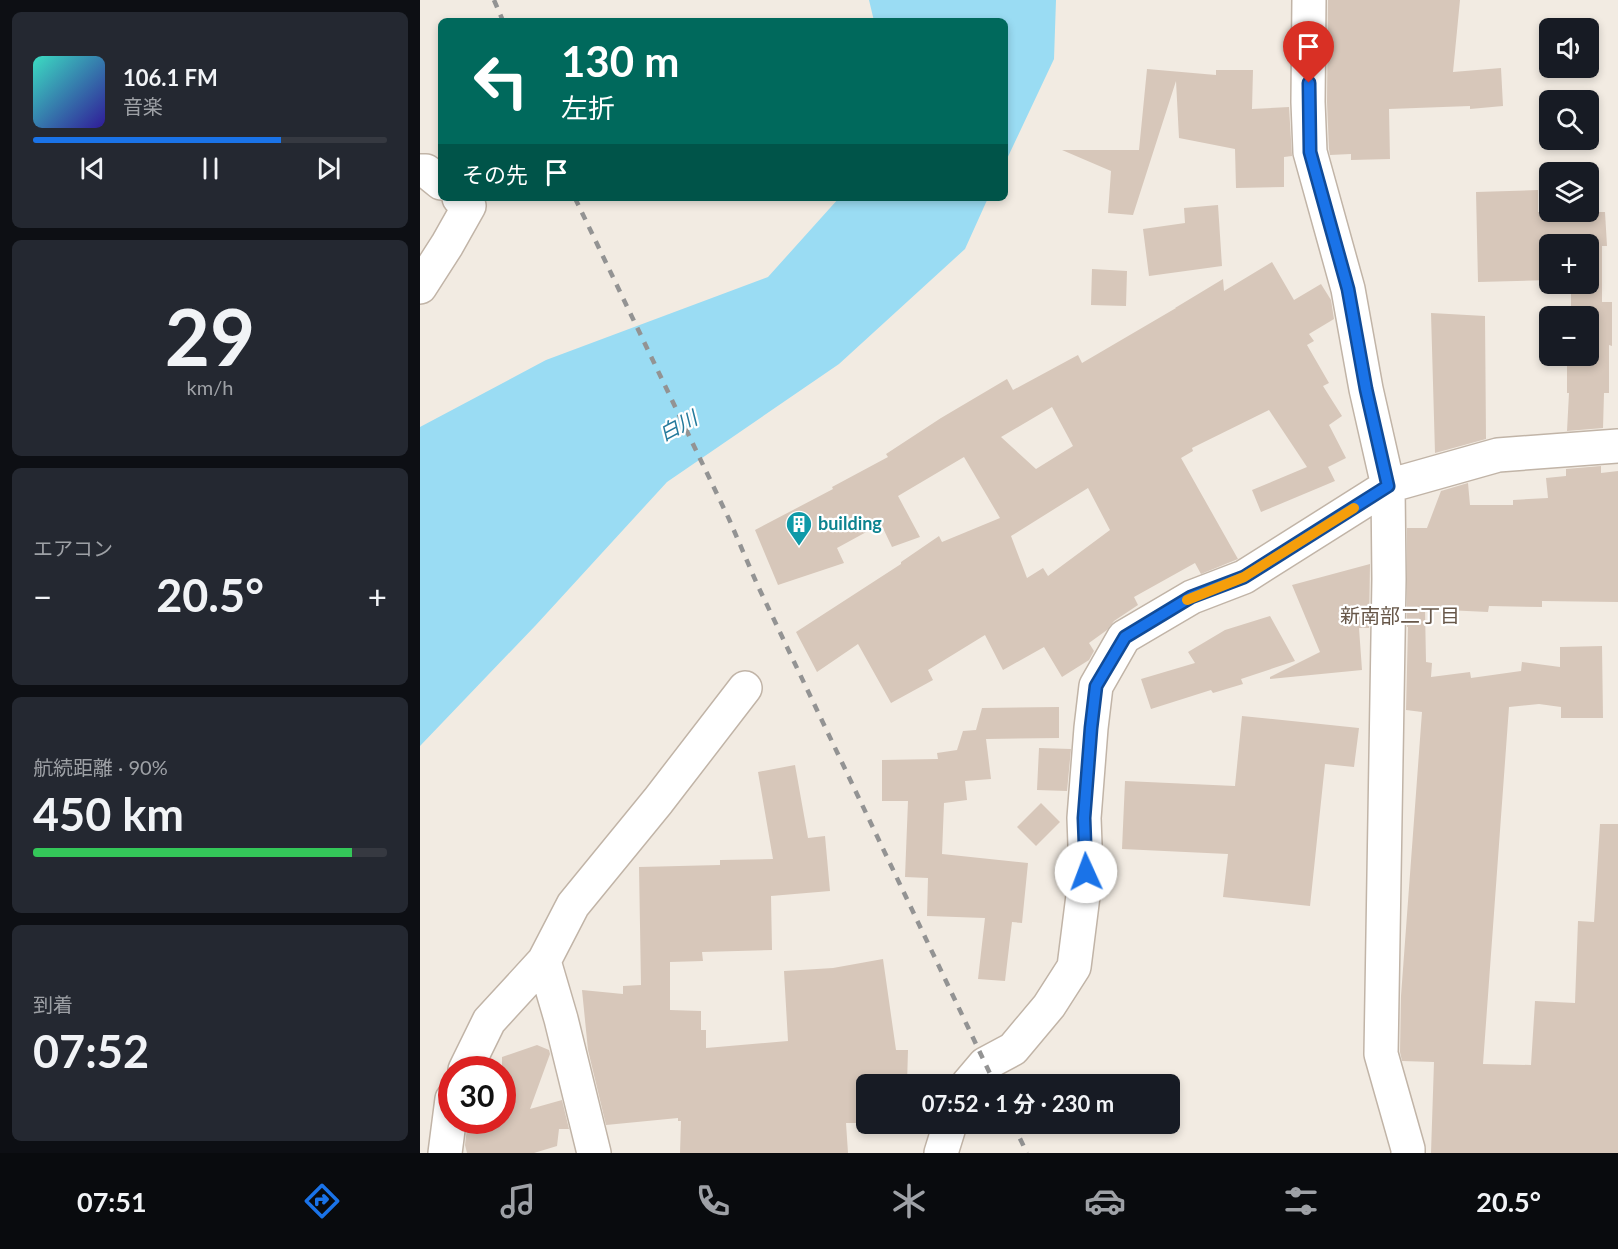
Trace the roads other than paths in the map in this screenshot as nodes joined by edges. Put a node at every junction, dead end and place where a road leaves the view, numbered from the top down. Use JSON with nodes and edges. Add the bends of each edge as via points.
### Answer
{"nodes":[{"id":1,"x":1309,"y":0,"type":"edge"},
{"id":2,"x":420,"y":171,"type":"edge"},
{"id":3,"x":438,"y":181,"type":"edge"},
{"id":4,"x":462,"y":201,"type":"edge"},
{"id":5,"x":420,"y":287,"type":"edge"},
{"id":6,"x":1618,"y":446,"type":"edge"},
{"id":7,"x":1388,"y":486,"type":"junction"},
{"id":8,"x":745,"y":688,"type":"dead end"},
{"id":9,"x":544,"y":961,"type":"junction"},
{"id":10,"x":472,"y":1056,"type":"edge"},
{"id":11,"x":976,"y":1074,"type":"edge"},
{"id":12,"x":447,"y":1134,"type":"edge"},
{"id":13,"x":947,"y":1134,"type":"edge"},
{"id":14,"x":445,"y":1153,"type":"edge"},
{"id":15,"x":594,"y":1153,"type":"edge"},
{"id":16,"x":941,"y":1153,"type":"edge"},
{"id":17,"x":1408,"y":1153,"type":"edge"}],
"edges":[{"from":1,"to":7,"type":"street","via":[[1310,152],[1348,289]]},
{"from":2,"to":3,"type":"street"},
{"from":4,"to":5,"type":"street","via":[[469,207]]},
{"from":6,"to":7,"type":"street","via":[[1498,456]]},
{"from":7,"to":11,"type":"street","via":[[1244,577],[1191,597],[1125,637],[1096,686],[1084,818],[1086,872],[1074,967],[1049,1006],[1013,1049],[985,1064]]},
{"from":7,"to":17,"type":"street","via":[[1381,1054]]},
{"from":8,"to":9,"type":"street","via":[[573,905]]},
{"from":9,"to":10,"type":"street","via":[[489,1021]]},
{"from":9,"to":15,"type":"street"},
{"from":12,"to":14,"type":"street"},
{"from":13,"to":16,"type":"street"}]}
